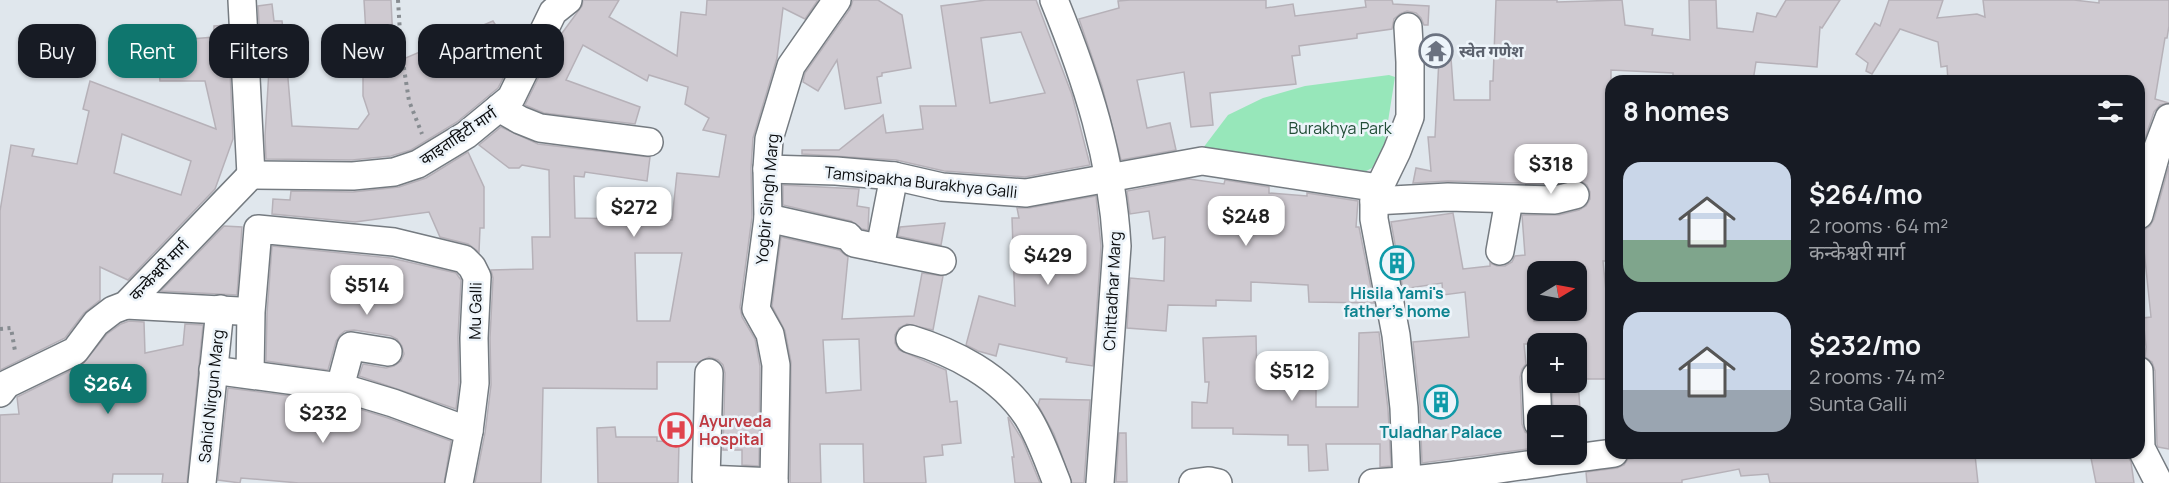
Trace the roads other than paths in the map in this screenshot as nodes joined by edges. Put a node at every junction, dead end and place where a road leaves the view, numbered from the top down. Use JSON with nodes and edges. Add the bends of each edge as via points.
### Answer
{"nodes":[{"id":1,"x":242,"y":0,"type":"edge"},
{"id":2,"x":568,"y":0,"type":"edge"},
{"id":3,"x":837,"y":0,"type":"edge"},
{"id":4,"x":1054,"y":0,"type":"edge"},
{"id":5,"x":1408,"y":27,"type":"dead end"},
{"id":6,"x":500,"y":108,"type":"junction"},
{"id":7,"x":2169,"y":118,"type":"edge"},
{"id":8,"x":649,"y":142,"type":"dead end"},
{"id":9,"x":767,"y":169,"type":"junction"},
{"id":10,"x":251,"y":175,"type":"junction"},
{"id":11,"x":894,"y":176,"type":"junction"},
{"id":12,"x":1110,"y":178,"type":"junction"},
{"id":13,"x":1377,"y":194,"type":"junction"},
{"id":14,"x":2145,"y":194,"type":"edge"},
{"id":15,"x":1575,"y":195,"type":"dead end"},
{"id":16,"x":1509,"y":200,"type":"junction"},
{"id":17,"x":768,"y":218,"type":"junction"},
{"id":18,"x":880,"y":248,"type":"junction"},
{"id":19,"x":1500,"y":251,"type":"dead end"},
{"id":20,"x":942,"y":261,"type":"dead end"},
{"id":21,"x":126,"y":305,"type":"junction"},
{"id":22,"x":220,"y":309,"type":"junction"},
{"id":23,"x":251,"y":312,"type":"junction"},
{"id":24,"x":910,"y":339,"type":"dead end"},
{"id":25,"x":388,"y":352,"type":"dead end"},
{"id":26,"x":213,"y":370,"type":"junction"},
{"id":27,"x":709,"y":373,"type":"dead end"},
{"id":28,"x":250,"y":374,"type":"junction"},
{"id":29,"x":10,"y":385,"type":"edge"},
{"id":30,"x":340,"y":387,"type":"junction"},
{"id":31,"x":469,"y":431,"type":"junction"},
{"id":32,"x":2145,"y":456,"type":"edge"},
{"id":33,"x":1605,"y":457,"type":"edge"},
{"id":34,"x":1527,"y":461,"type":"edge"},
{"id":35,"x":1557,"y":465,"type":"edge"},
{"id":36,"x":1571,"y":471,"type":"edge"},
{"id":37,"x":774,"y":482,"type":"edge"},
{"id":38,"x":1407,"y":482,"type":"edge"},
{"id":39,"x":202,"y":483,"type":"edge"},
{"id":40,"x":459,"y":483,"type":"edge"},
{"id":41,"x":1057,"y":483,"type":"edge"},
{"id":42,"x":1100,"y":483,"type":"edge"},
{"id":43,"x":1193,"y":483,"type":"edge"},
{"id":44,"x":1218,"y":483,"type":"edge"},
{"id":45,"x":1373,"y":483,"type":"edge"},
{"id":46,"x":2159,"y":483,"type":"edge"}],
"edges":[{"from":1,"to":10,"type":"street"},
{"from":2,"to":6,"type":"street","name":"काइताहिटी मार्ग","via":[[553,12],[511,98]]},
{"from":3,"to":9,"type":"street","name":"Yogbir Singh Marg","via":[[791,66],[769,139]]},
{"from":4,"to":12,"type":"street","name":"Chittadhar Marg","via":[[1088,86]]},
{"from":5,"to":13,"type":"street","via":[[1410,117]]},
{"from":6,"to":8,"type":"street","via":[[540,128]]},
{"from":6,"to":10,"type":"street","name":"काइताहिटी मार्ग","via":[[466,135],[418,164],[394,172],[352,176]]},
{"from":7,"to":14,"type":"street"},
{"from":9,"to":11,"type":"street","name":"Tamsipakha Burakhya Galli"},
{"from":9,"to":17,"type":"street","name":"Yogbir Singh Marg"},
{"from":10,"to":21,"type":"street","name":"कन्केश्वरी मार्ग"},
{"from":11,"to":12,"type":"street","name":"Tamsipakha Burakhya Galli","via":[[942,187],[1026,193]]},
{"from":11,"to":18,"type":"street"},
{"from":12,"to":13,"type":"street","name":"Tamsipakha Burakhya Galli","via":[[1202,161]]},
{"from":12,"to":42,"type":"street","name":"Chittadhar Marg","via":[[1117,246]]},
{"from":13,"to":16,"type":"street","name":"Tamsipakha Burakhya Galli"},
{"from":13,"to":38,"type":"street","via":[[1374,219],[1396,335]]},
{"from":15,"to":16,"type":"street","name":"Tamsipakha Burakhya Galli","via":[[1555,200]]},
{"from":16,"to":19,"type":"street"},
{"from":17,"to":18,"type":"street","via":[[848,236],[854,243]]},
{"from":17,"to":37,"type":"street","name":"Yogbir Singh Marg","via":[[756,309],[770,334],[776,365]]},
{"from":18,"to":20,"type":"street"},
{"from":21,"to":22,"type":"street"},
{"from":21,"to":29,"type":"street","name":"कन्केश्वरी मार्ग","via":[[96,323],[75,351]]},
{"from":22,"to":23,"type":"street"},
{"from":22,"to":26,"type":"street","name":"Sahid Nirgun Marg"},
{"from":23,"to":28,"type":"street"},
{"from":23,"to":31,"type":"street","name":"Mu Galli","via":[[258,229],[394,242],[464,259],[477,277],[475,383]]},
{"from":24,"to":41,"type":"street","via":[[959,358],[1013,399],[1027,416]]},
{"from":25,"to":30,"type":"street","via":[[351,346]]},
{"from":26,"to":28,"type":"street"},
{"from":26,"to":39,"type":"street","name":"Sahid Nirgun Marg"},
{"from":27,"to":37,"type":"street","via":[[706,479]]},
{"from":28,"to":30,"type":"street"},
{"from":30,"to":31,"type":"street"},
{"from":31,"to":40,"type":"street","name":"Mu Galli"},
{"from":32,"to":46,"type":"street"},
{"from":33,"to":36,"type":"street"},
{"from":34,"to":38,"type":"street","via":[[1478,473]]},
{"from":35,"to":36,"type":"street"},
{"from":38,"to":45,"type":"street"},
{"from":43,"to":44,"type":"street"}]}
